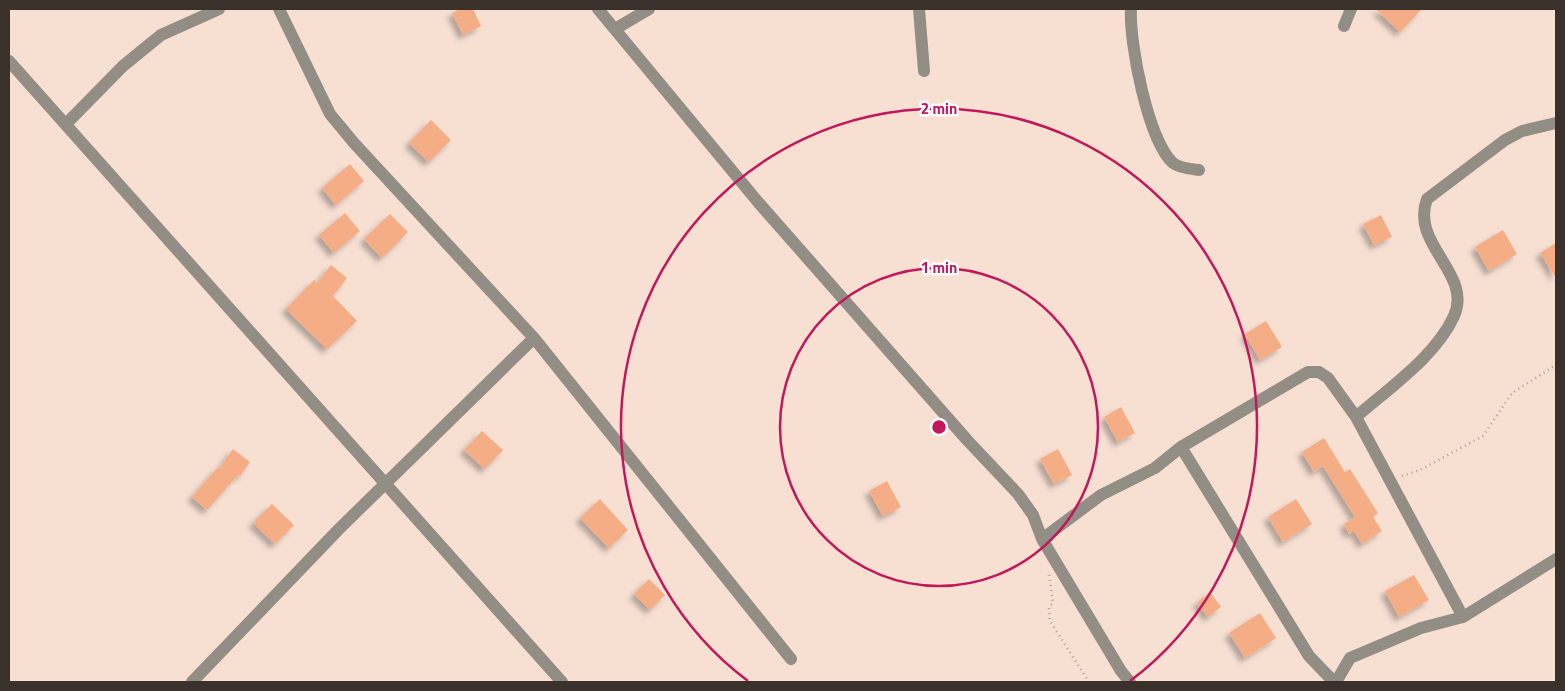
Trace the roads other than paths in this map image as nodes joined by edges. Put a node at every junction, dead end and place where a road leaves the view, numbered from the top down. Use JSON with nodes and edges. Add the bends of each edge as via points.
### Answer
{"nodes":[{"id":1,"x":219,"y":9,"type":"edge"},
{"id":2,"x":279,"y":9,"type":"edge"},
{"id":3,"x":598,"y":9,"type":"edge"},
{"id":4,"x":650,"y":9,"type":"edge"},
{"id":5,"x":919,"y":9,"type":"edge"},
{"id":6,"x":1131,"y":9,"type":"edge"},
{"id":7,"x":1352,"y":9,"type":"edge"},
{"id":8,"x":1344,"y":26,"type":"dead end"},
{"id":9,"x":615,"y":29,"type":"junction"},
{"id":10,"x":9,"y":61,"type":"edge"},
{"id":11,"x":924,"y":71,"type":"dead end"},
{"id":12,"x":1556,"y":123,"type":"edge"},
{"id":13,"x":66,"y":124,"type":"junction"},
{"id":14,"x":1199,"y":170,"type":"dead end"},
{"id":15,"x":534,"y":338,"type":"junction"},
{"id":16,"x":1356,"y":416,"type":"junction"},
{"id":17,"x":1181,"y":446,"type":"junction"},
{"id":18,"x":387,"y":485,"type":"junction"},
{"id":19,"x":1042,"y":539,"type":"junction"},
{"id":20,"x":1556,"y":559,"type":"edge"},
{"id":21,"x":1463,"y":617,"type":"junction"},
{"id":22,"x":791,"y":658,"type":"dead end"},
{"id":23,"x":192,"y":682,"type":"edge"},
{"id":24,"x":562,"y":682,"type":"edge"},
{"id":25,"x":1130,"y":682,"type":"edge"},
{"id":26,"x":1335,"y":682,"type":"edge"}],
"edges":[{"from":1,"to":13,"type":"street","via":[[161,35],[124,66]]},
{"from":2,"to":15,"type":"street","via":[[330,114]]},
{"from":3,"to":9,"type":"street"},
{"from":4,"to":9,"type":"street"},
{"from":5,"to":11,"type":"street"},
{"from":6,"to":14,"type":"street","via":[[1130,28],[1143,94],[1158,142],[1174,164]]},
{"from":7,"to":8,"type":"street"},
{"from":9,"to":19,"type":"street","via":[[758,202],[1018,494],[1033,515]]},
{"from":10,"to":13,"type":"street"},
{"from":12,"to":16,"type":"street","via":[[1522,131],[1505,140],[1427,199],[1422,212],[1427,237],[1454,280],[1459,298],[1454,315],[1433,348]]},
{"from":13,"to":18,"type":"street"},
{"from":15,"to":18,"type":"street"},
{"from":15,"to":22,"type":"street"},
{"from":16,"to":17,"type":"street","via":[[1328,378],[1319,372],[1308,372]]},
{"from":16,"to":21,"type":"street"},
{"from":17,"to":19,"type":"street","via":[[1155,468],[1101,495]]},
{"from":17,"to":26,"type":"street","via":[[1309,656]]},
{"from":18,"to":23,"type":"street"},
{"from":18,"to":24,"type":"street"},
{"from":19,"to":25,"type":"street"},
{"from":20,"to":21,"type":"street"},
{"from":21,"to":26,"type":"street","via":[[1421,628],[1350,658]]}]}
